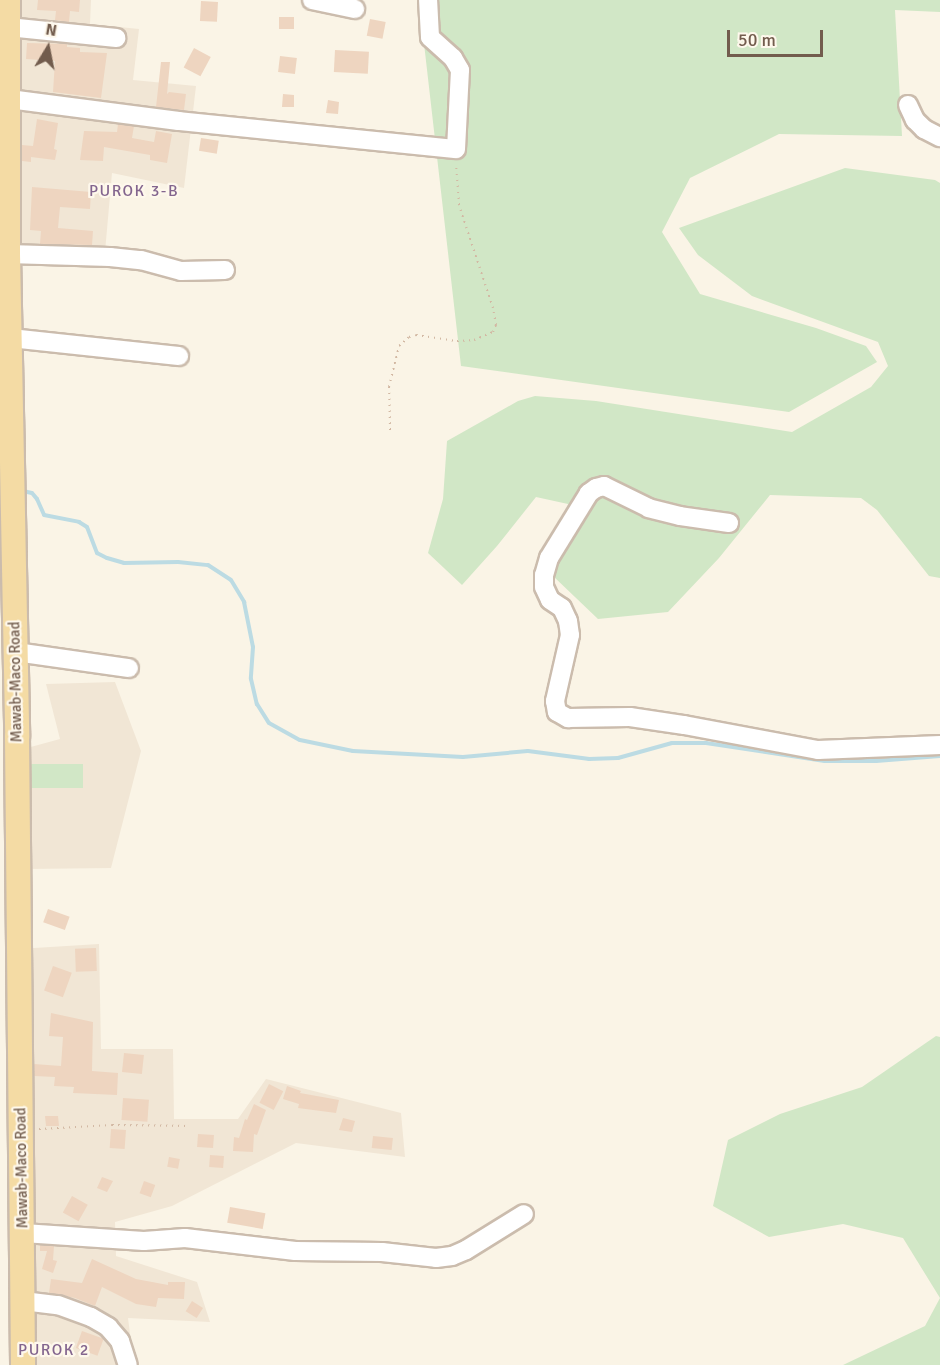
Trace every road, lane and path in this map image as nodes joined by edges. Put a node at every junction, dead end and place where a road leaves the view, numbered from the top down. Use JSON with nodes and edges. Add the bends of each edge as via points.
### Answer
{"nodes":[{"id":1,"x":8,"y":0,"type":"edge"},
{"id":2,"x":312,"y":0,"type":"edge"},
{"id":3,"x":428,"y":0,"type":"edge"},
{"id":4,"x":355,"y":9,"type":"dead end"},
{"id":5,"x":8,"y":27,"type":"junction"},
{"id":6,"x":116,"y":38,"type":"dead end"},
{"id":7,"x":9,"y":99,"type":"junction"},
{"id":8,"x":908,"y":105,"type":"dead end"},
{"id":9,"x":940,"y":137,"type":"edge"},
{"id":10,"x":456,"y":150,"type":"junction"},
{"id":11,"x":8,"y":254,"type":"junction"},
{"id":12,"x":225,"y":270,"type":"dead end"},
{"id":13,"x":10,"y":338,"type":"junction"},
{"id":14,"x":179,"y":356,"type":"dead end"},
{"id":15,"x":390,"y":430,"type":"dead end"},
{"id":16,"x":729,"y":523,"type":"dead end"},
{"id":17,"x":16,"y":652,"type":"junction"},
{"id":18,"x":129,"y":668,"type":"dead end"},
{"id":19,"x":940,"y":745,"type":"edge"},
{"id":20,"x":189,"y":1126,"type":"dead end"},
{"id":21,"x":21,"y":1130,"type":"junction"},
{"id":22,"x":524,"y":1214,"type":"dead end"},
{"id":23,"x":23,"y":1233,"type":"junction"},
{"id":24,"x":23,"y":1301,"type":"junction"},
{"id":25,"x":22,"y":1365,"type":"edge"},
{"id":26,"x":128,"y":1365,"type":"edge"}],
"edges":[{"from":1,"to":5,"type":"main road","name":"Mawab-Maco Road"},
{"from":2,"to":4,"type":"street"},
{"from":3,"to":10,"type":"street","via":[[430,37],[460,70]]},
{"from":5,"to":6,"type":"street"},
{"from":5,"to":7,"type":"main road","name":"Mawab-Maco Road"},
{"from":7,"to":10,"type":"street"},
{"from":7,"to":11,"type":"main road","name":"Mawab-Maco Road"},
{"from":8,"to":9,"type":"street","via":[[920,124]]},
{"from":10,"to":15,"type":"path","via":[[459,205],[495,325],[493,332],[474,340],[416,335],[399,346],[389,387]]},
{"from":11,"to":12,"type":"street","via":[[110,257],[141,260],[181,271]]},
{"from":11,"to":13,"type":"main road","name":"Mawab-Maco Road"},
{"from":13,"to":14,"type":"street"},
{"from":13,"to":17,"type":"main road","name":"Mawab-Maco Road"},
{"from":16,"to":19,"type":"street","via":[[649,508],[604,486],[589,493],[549,558],[544,575],[544,587],[550,600],[562,608],[570,635],[555,701],[557,712],[568,718],[630,717],[818,750]]},
{"from":17,"to":18,"type":"street"},
{"from":17,"to":21,"type":"main road","name":"Mawab-Maco Road"},
{"from":20,"to":21,"type":"path"},
{"from":21,"to":23,"type":"main road","name":"Mawab-Maco Road"},
{"from":22,"to":23,"type":"street","via":[[466,1250],[436,1258],[382,1252],[295,1251],[185,1238],[144,1240]]},
{"from":23,"to":24,"type":"main road","name":"Mawab-Maco Road"},
{"from":24,"to":25,"type":"main road","name":"Mawab-Maco Road"},
{"from":24,"to":26,"type":"street","via":[[58,1305],[99,1322],[120,1341]]}]}
